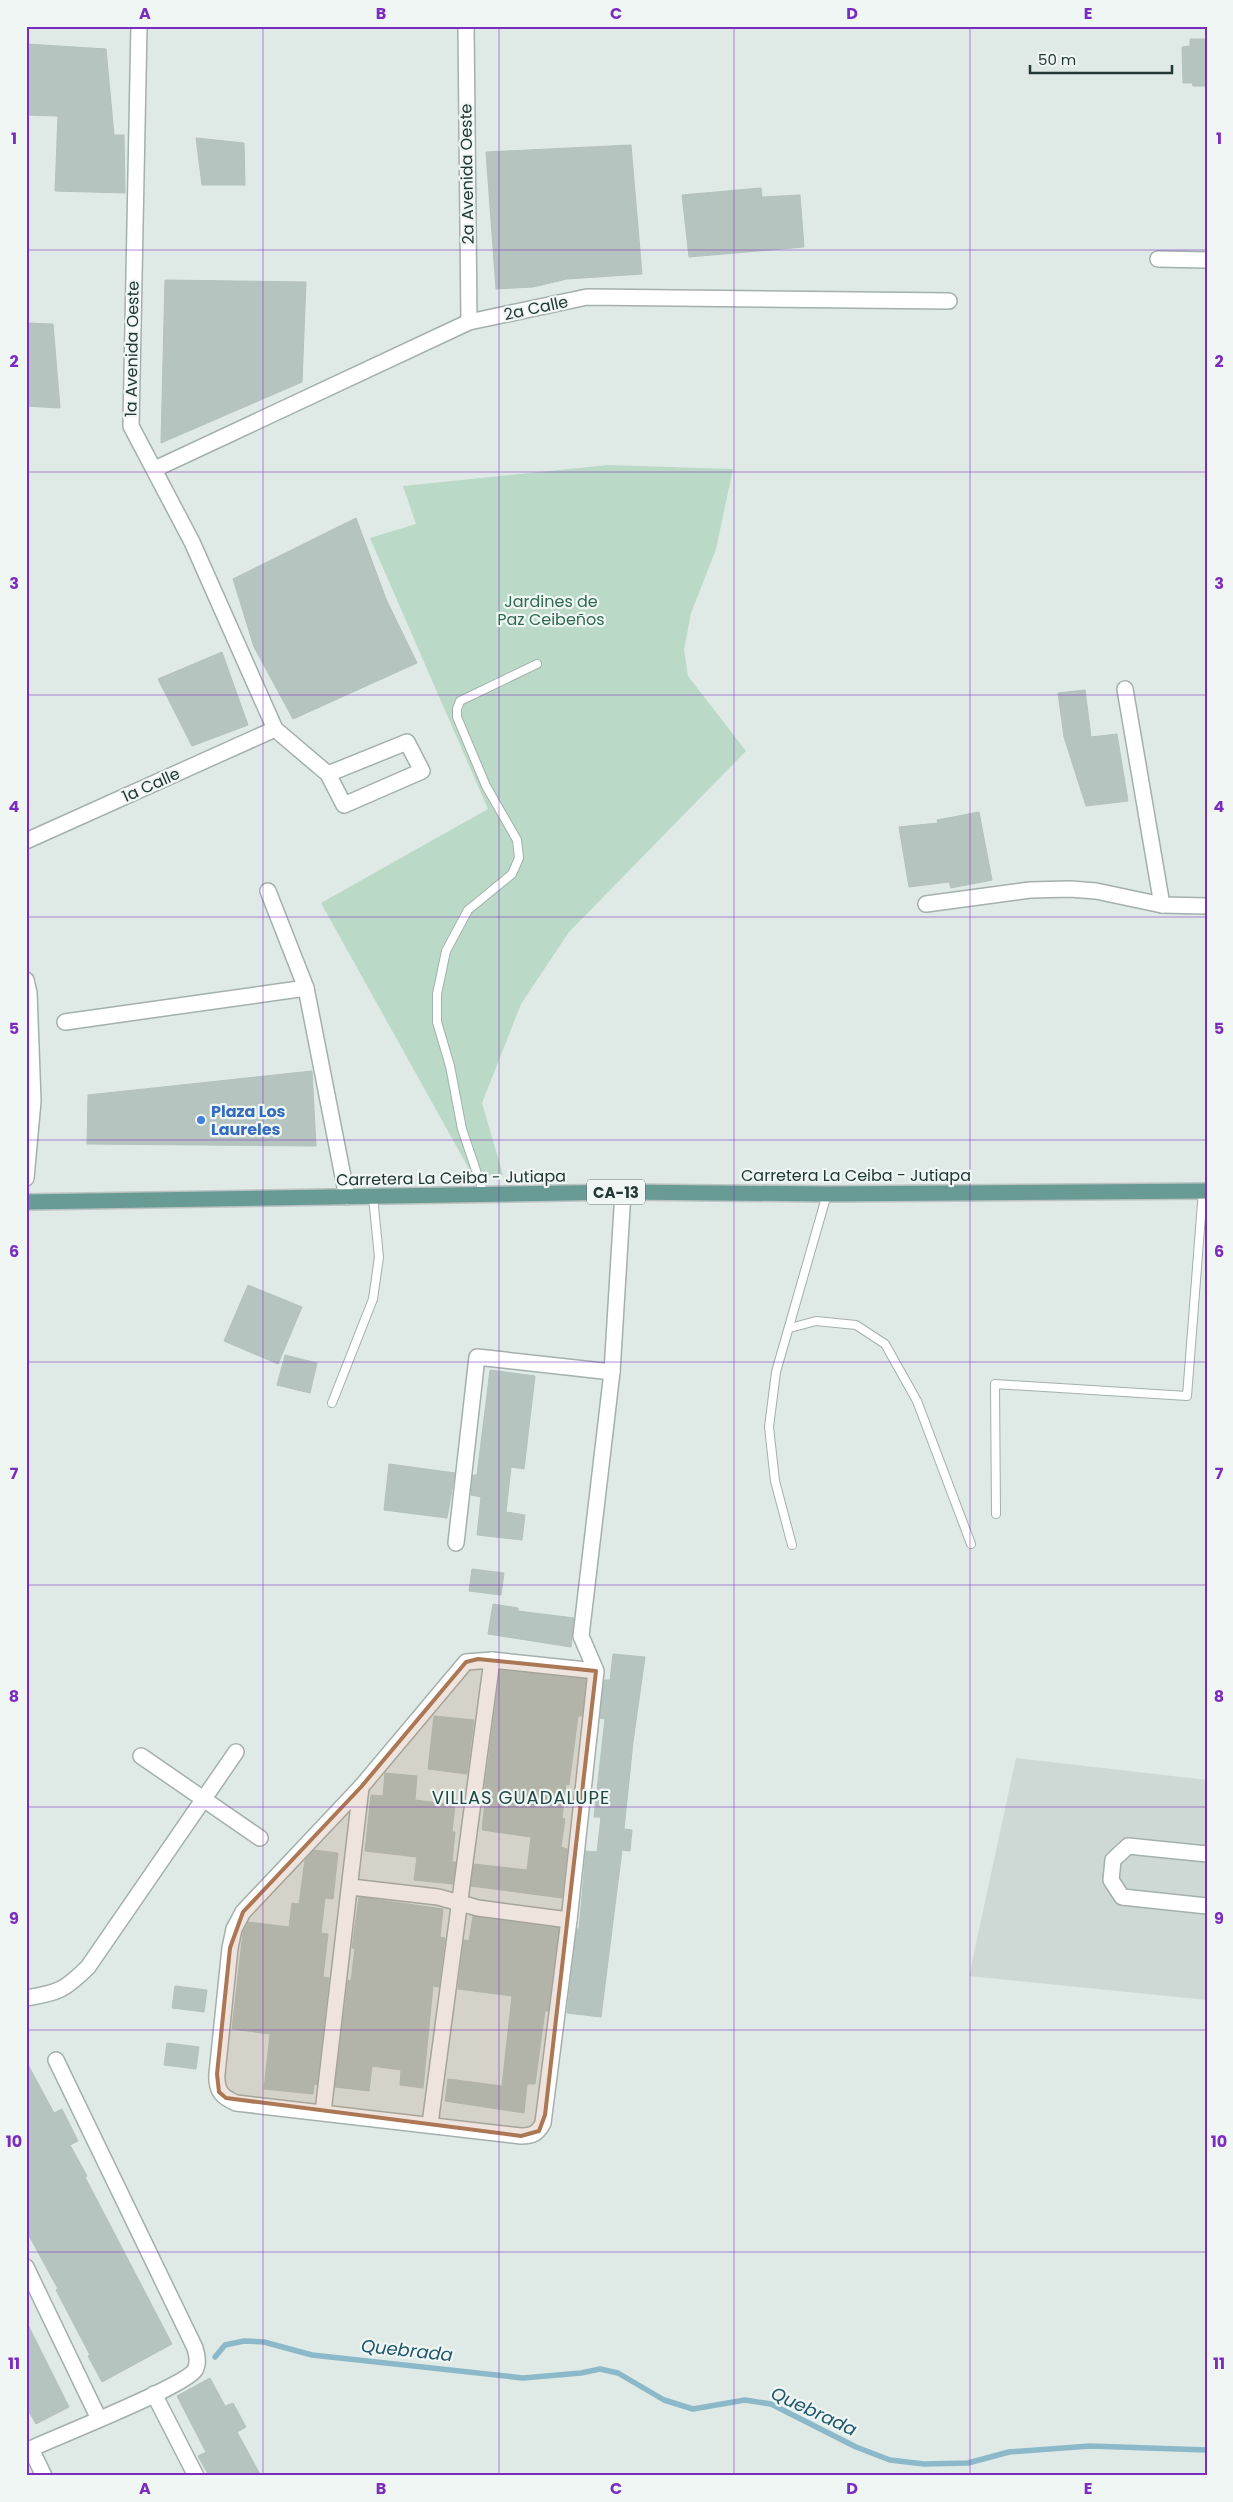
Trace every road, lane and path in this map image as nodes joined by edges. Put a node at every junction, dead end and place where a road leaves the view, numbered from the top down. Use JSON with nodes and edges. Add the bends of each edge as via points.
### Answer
{"nodes":[{"id":1,"x":139,"y":26,"type":"edge"},
{"id":2,"x":466,"y":26,"type":"edge"},
{"id":3,"x":1158,"y":259,"type":"dead end"},
{"id":4,"x":1207,"y":260,"type":"edge"},
{"id":5,"x":949,"y":301,"type":"dead end"},
{"id":6,"x":469,"y":322,"type":"junction"},
{"id":7,"x":155,"y":469,"type":"junction"},
{"id":8,"x":537,"y":664,"type":"dead end"},
{"id":9,"x":1125,"y":689,"type":"dead end"},
{"id":10,"x":275,"y":729,"type":"junction"},
{"id":11,"x":328,"y":774,"type":"junction"},
{"id":12,"x":26,"y":841,"type":"edge"},
{"id":13,"x":268,"y":891,"type":"dead end"},
{"id":14,"x":926,"y":904,"type":"dead end"},
{"id":15,"x":1162,"y":906,"type":"junction"},
{"id":16,"x":1207,"y":906,"type":"edge"},
{"id":17,"x":26,"y":980,"type":"edge"},
{"id":18,"x":306,"y":988,"type":"junction"},
{"id":19,"x":65,"y":1022,"type":"dead end"},
{"id":20,"x":26,"y":1178,"type":"edge"},
{"id":21,"x":1205,"y":1190,"type":"edge"},
{"id":22,"x":623,"y":1192,"type":"junction"},
{"id":23,"x":484,"y":1194,"type":"junction"},
{"id":24,"x":827,"y":1194,"type":"junction"},
{"id":25,"x":347,"y":1197,"type":"junction"},
{"id":26,"x":373,"y":1197,"type":"junction"},
{"id":27,"x":26,"y":1202,"type":"edge"},
{"id":28,"x":790,"y":1328,"type":"junction"},
{"id":29,"x":612,"y":1372,"type":"junction"},
{"id":30,"x":332,"y":1403,"type":"dead end"},
{"id":31,"x":996,"y":1514,"type":"dead end"},
{"id":32,"x":456,"y":1544,"type":"dead end"},
{"id":33,"x":971,"y":1544,"type":"dead end"},
{"id":34,"x":792,"y":1545,"type":"dead end"},
{"id":35,"x":492,"y":1660,"type":"junction"},
{"id":36,"x":596,"y":1671,"type":"junction"},
{"id":37,"x":236,"y":1752,"type":"dead end"},
{"id":38,"x":141,"y":1756,"type":"dead end"},
{"id":39,"x":361,"y":1787,"type":"junction"},
{"id":40,"x":204,"y":1799,"type":"junction"},
{"id":41,"x":260,"y":1838,"type":"dead end"},
{"id":42,"x":1207,"y":1854,"type":"edge"},
{"id":43,"x":351,"y":1887,"type":"junction"},
{"id":44,"x":458,"y":1902,"type":"junction"},
{"id":45,"x":1207,"y":1906,"type":"edge"},
{"id":46,"x":569,"y":1920,"type":"junction"},
{"id":47,"x":26,"y":1998,"type":"edge"},
{"id":48,"x":56,"y":2060,"type":"dead end"},
{"id":49,"x":323,"y":2112,"type":"junction"},
{"id":50,"x":430,"y":2124,"type":"junction"},
{"id":51,"x":26,"y":2267,"type":"edge"},
{"id":52,"x":154,"y":2394,"type":"junction"},
{"id":53,"x":98,"y":2419,"type":"junction"},
{"id":54,"x":28,"y":2450,"type":"edge"},
{"id":55,"x":44,"y":2476,"type":"edge"},
{"id":56,"x":196,"y":2476,"type":"edge"}],
"edges":[{"from":1,"to":7,"type":"street","name":"1a Avenida Oeste","via":[[131,426]]},
{"from":2,"to":6,"type":"street","name":"2a Avenida Oeste"},
{"from":3,"to":4,"type":"street"},
{"from":5,"to":6,"type":"street","name":"2a Calle","via":[[587,297]]},
{"from":6,"to":7,"type":"street","name":"2a Calle"},
{"from":7,"to":10,"type":"street","name":"1a Avenida Oeste","via":[[192,542]]},
{"from":8,"to":23,"type":"lane","via":[[460,701],[456,709],[486,786],[517,840],[519,858],[512,874],[468,910],[446,951],[437,994],[437,1022],[450,1066],[462,1129]]},
{"from":9,"to":15,"type":"street"},
{"from":10,"to":11,"type":"street"},
{"from":10,"to":12,"type":"street","name":"1a Calle"},
{"from":11,"to":11,"type":"street","via":[[408,742],[422,770],[344,805]]},
{"from":13,"to":18,"type":"street"},
{"from":14,"to":15,"type":"street","via":[[1030,890],[1070,889],[1096,891]]},
{"from":15,"to":16,"type":"street"},
{"from":17,"to":20,"type":"street","via":[[30,993],[33,1101]]},
{"from":18,"to":19,"type":"street"},
{"from":18,"to":25,"type":"street"},
{"from":21,"to":24,"type":"main road","name":"Carretera La Ceiba - Jutiapa","number":"CA-13"},
{"from":21,"to":31,"type":"lane","via":[[1187,1396],[994,1384]]},
{"from":22,"to":23,"type":"main road","name":"Carretera La Ceiba - Jutiapa","number":"CA-13"},
{"from":22,"to":24,"type":"main road","name":"Carretera La Ceiba - Jutiapa","number":"CA-13"},
{"from":22,"to":29,"type":"street"},
{"from":23,"to":26,"type":"main road","name":"Carretera La Ceiba - Jutiapa","number":"CA-13"},
{"from":24,"to":28,"type":"lane"},
{"from":25,"to":26,"type":"main road","name":"Carretera La Ceiba - Jutiapa","number":"CA-13"},
{"from":25,"to":27,"type":"main road","name":"Carretera La Ceiba - Jutiapa","number":"CA-13"},
{"from":26,"to":30,"type":"lane","via":[[379,1257],[373,1299]]},
{"from":28,"to":33,"type":"lane","via":[[816,1321],[856,1325],[885,1344],[917,1401]]},
{"from":28,"to":34,"type":"lane","via":[[776,1372],[769,1427],[775,1481]]},
{"from":29,"to":32,"type":"street","via":[[477,1357]]},
{"from":29,"to":36,"type":"street","via":[[581,1636]]},
{"from":35,"to":36,"type":"street"},
{"from":35,"to":39,"type":"street","via":[[466,1662]]},
{"from":35,"to":44,"type":"street"},
{"from":36,"to":46,"type":"street"},
{"from":37,"to":40,"type":"street"},
{"from":38,"to":40,"type":"street"},
{"from":39,"to":43,"type":"street"},
{"from":39,"to":49,"type":"street","via":[[243,1912],[234,1929],[230,1948],[216,2084],[219,2092],[236,2103]]},
{"from":40,"to":41,"type":"street"},
{"from":40,"to":47,"type":"street","via":[[88,1967],[56,1993]]},
{"from":42,"to":45,"type":"street","via":[[1128,1846],[1113,1860],[1111,1880],[1122,1897]]},
{"from":43,"to":44,"type":"street"},
{"from":43,"to":49,"type":"street"},
{"from":44,"to":46,"type":"street","via":[[478,1908]]},
{"from":44,"to":50,"type":"street"},
{"from":46,"to":50,"type":"street","via":[[545,2115],[539,2131],[531,2136],[521,2136]]},
{"from":48,"to":52,"type":"street","via":[[195,2348],[198,2364],[194,2371]]},
{"from":49,"to":50,"type":"street"},
{"from":51,"to":53,"type":"street"},
{"from":52,"to":53,"type":"street"},
{"from":52,"to":56,"type":"street"},
{"from":53,"to":54,"type":"street"},
{"from":54,"to":55,"type":"street"}]}
